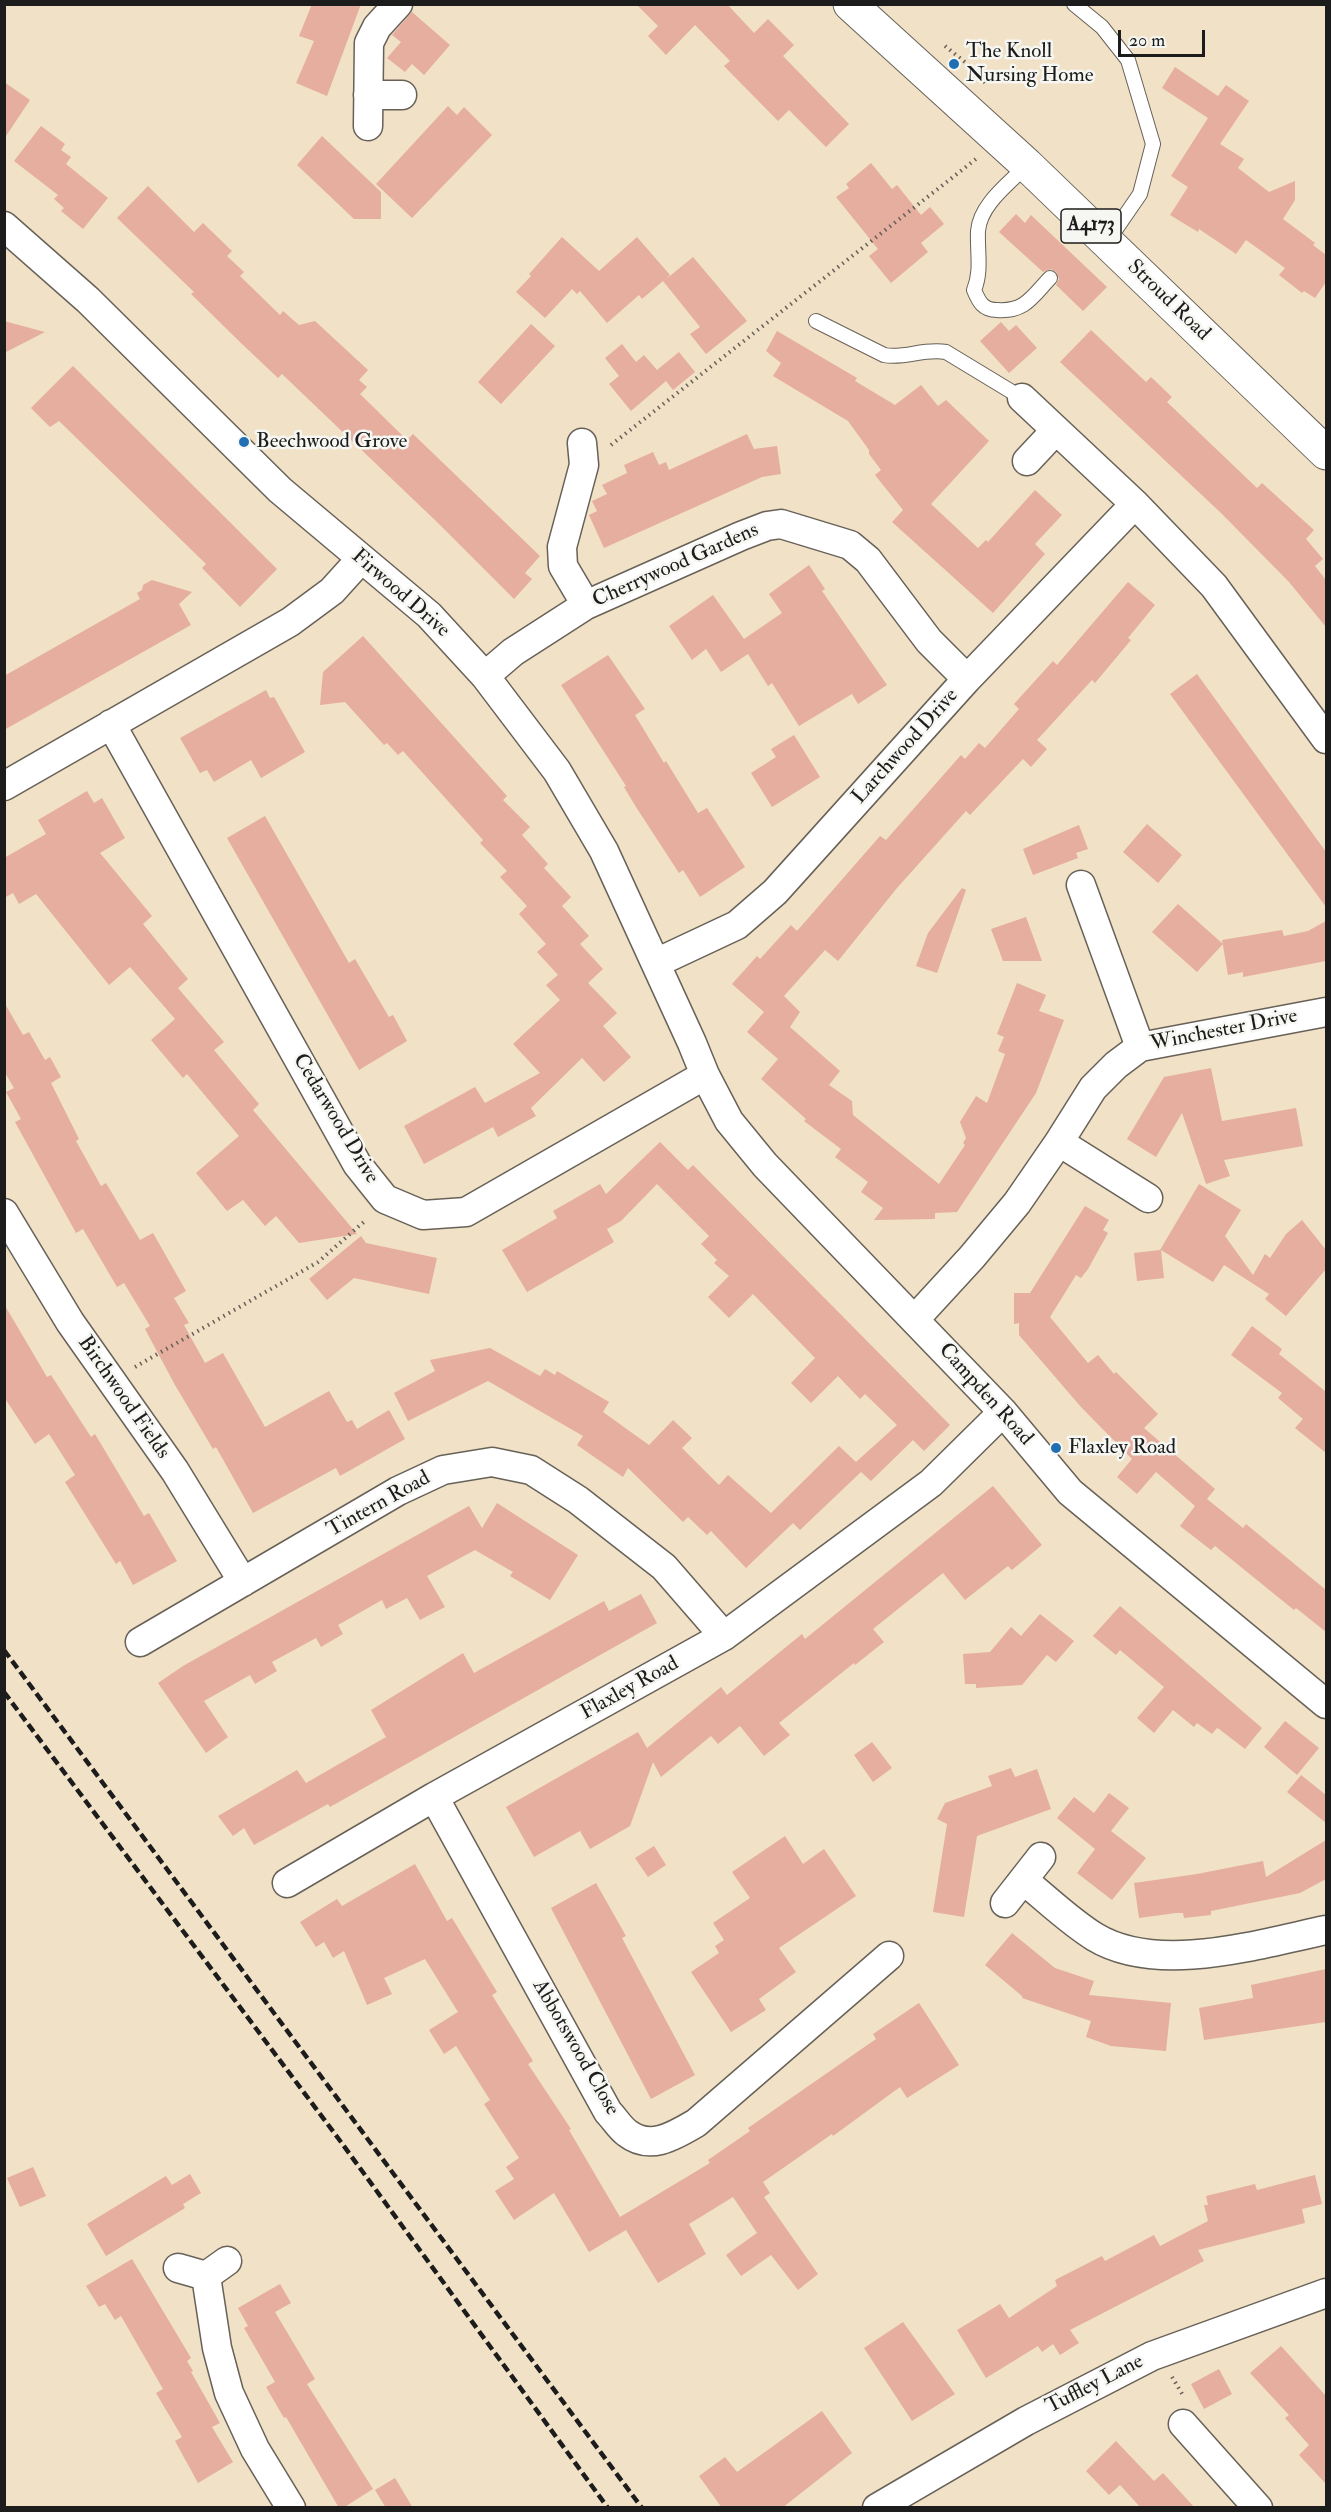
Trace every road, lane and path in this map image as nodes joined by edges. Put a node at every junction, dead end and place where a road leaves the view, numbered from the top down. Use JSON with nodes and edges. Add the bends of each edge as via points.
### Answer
{"nodes":[{"id":1,"x":398,"y":4,"type":"edge"},
{"id":2,"x":850,"y":4,"type":"edge"},
{"id":3,"x":1074,"y":4,"type":"edge"},
{"id":4,"x":368,"y":95,"type":"junction"},
{"id":5,"x":402,"y":95,"type":"dead end"},
{"id":6,"x":368,"y":126,"type":"dead end"},
{"id":7,"x":1000,"y":141,"type":"junction"},
{"id":8,"x":1027,"y":165,"type":"junction"},
{"id":9,"x":4,"y":226,"type":"edge"},
{"id":10,"x":1107,"y":242,"type":"junction"},
{"id":11,"x":1050,"y":278,"type":"dead end"},
{"id":12,"x":816,"y":321,"type":"dead end"},
{"id":13,"x":1022,"y":398,"type":"joint"},
{"id":14,"x":1056,"y":430,"type":"junction"},
{"id":15,"x":1326,"y":453,"type":"edge"},
{"id":16,"x":583,"y":454,"type":"joint"},
{"id":17,"x":1027,"y":461,"type":"dead end"},
{"id":18,"x":1135,"y":504,"type":"junction"},
{"id":19,"x":360,"y":560,"type":"junction"},
{"id":20,"x":586,"y":605,"type":"junction"},
{"id":21,"x":485,"y":676,"type":"junction"},
{"id":22,"x":968,"y":679,"type":"junction"},
{"id":23,"x":111,"y":724,"type":"junction"},
{"id":24,"x":1326,"y":739,"type":"edge"},
{"id":25,"x":4,"y":786,"type":"edge"},
{"id":26,"x":1081,"y":885,"type":"dead end"},
{"id":27,"x":656,"y":963,"type":"junction"},
{"id":28,"x":1326,"y":1012,"type":"edge"},
{"id":29,"x":692,"y":1042,"type":"joint"},
{"id":30,"x":1140,"y":1047,"type":"junction"},
{"id":31,"x":705,"y":1076,"type":"junction"},
{"id":32,"x":1059,"y":1142,"type":"junction"},
{"id":33,"x":1148,"y":1198,"type":"dead end"},
{"id":34,"x":385,"y":1199,"type":"junction"},
{"id":35,"x":4,"y":1213,"type":"edge"},
{"id":36,"x":915,"y":1319,"type":"junction"},
{"id":37,"x":111,"y":1381,"type":"junction"},
{"id":38,"x":1003,"y":1412,"type":"junction"},
{"id":39,"x":243,"y":1582,"type":"junction"},
{"id":40,"x":724,"y":1636,"type":"junction"},
{"id":41,"x":140,"y":1642,"type":"dead end"},
{"id":42,"x":1326,"y":1704,"type":"edge"},
{"id":43,"x":434,"y":1797,"type":"junction"},
{"id":44,"x":1041,"y":1857,"type":"dead end"},
{"id":45,"x":1023,"y":1880,"type":"junction"},
{"id":46,"x":287,"y":1883,"type":"dead end"},
{"id":47,"x":1005,"y":1903,"type":"dead end"},
{"id":48,"x":1326,"y":1930,"type":"edge"},
{"id":49,"x":889,"y":1956,"type":"dead end"},
{"id":50,"x":178,"y":2268,"type":"dead end"},
{"id":51,"x":1326,"y":2293,"type":"edge"},
{"id":52,"x":1158,"y":2354,"type":"junction"},
{"id":53,"x":1183,"y":2424,"type":"joint"},
{"id":54,"x":291,"y":2508,"type":"edge"},
{"id":55,"x":877,"y":2508,"type":"edge"},
{"id":56,"x":1258,"y":2508,"type":"edge"}],
"edges":[{"from":1,"to":4,"type":"street","via":[[369,43]]},
{"from":2,"to":7,"type":"main road","name":"Stroud Road","number":"A4173"},
{"from":3,"to":10,"type":"lane","via":[[1102,27],[1128,60],[1153,144],[1140,194]]},
{"from":4,"to":5,"type":"street"},
{"from":4,"to":6,"type":"street"},
{"from":7,"to":8,"type":"main road","name":"Stroud Road","number":"A4173"},
{"from":7,"to":16,"type":"path"},
{"from":8,"to":10,"type":"main road","name":"Stroud Road","number":"A4173"},
{"from":8,"to":11,"type":"lane","via":[[986,208],[978,228],[979,279],[974,291],[982,306],[989,310],[1012,311],[1027,302]]},
{"from":9,"to":19,"type":"street","name":"Firwood Drive","via":[[88,300],[280,490]]},
{"from":10,"to":15,"type":"main road","name":"Stroud Road","number":"A4173"},
{"from":12,"to":13,"type":"lane","via":[[884,355],[946,352]]},
{"from":13,"to":14,"type":"street"},
{"from":14,"to":17,"type":"street"},
{"from":14,"to":18,"type":"street"},
{"from":16,"to":20,"type":"street","via":[[562,547],[563,566]]},
{"from":18,"to":22,"type":"street","name":"Larchwood Drive"},
{"from":18,"to":24,"type":"street","via":[[1214,586]]},
{"from":19,"to":21,"type":"street","name":"Firwood Drive","via":[[429,615]]},
{"from":19,"to":23,"type":"street","via":[[332,591],[290,621]]},
{"from":20,"to":21,"type":"street","name":"Cherrywood Gardens","via":[[522,646]]},
{"from":20,"to":22,"type":"street","name":"Cherrywood Gardens","via":[[741,536],[767,526],[786,525],[850,545],[868,560],[929,641]]},
{"from":21,"to":27,"type":"street","name":"Firwood Drive","via":[[563,781],[604,851]]},
{"from":22,"to":27,"type":"street","name":"Larchwood Drive","via":[[775,892],[737,925]]},
{"from":23,"to":25,"type":"street"},
{"from":23,"to":34,"type":"street","name":"Cedarwood Drive","via":[[357,1164]]},
{"from":26,"to":30,"type":"street"},
{"from":27,"to":29,"type":"street","name":"Firwood Drive"},
{"from":28,"to":30,"type":"street","name":"Winchester Drive"},
{"from":29,"to":31,"type":"street","name":"Campden Road"},
{"from":30,"to":32,"type":"street","name":"Winchester Drive","via":[[1093,1088]]},
{"from":31,"to":34,"type":"street","name":"Cedarwood Drive","via":[[466,1212],[423,1215]]},
{"from":31,"to":36,"type":"street","name":"Campden Road","via":[[729,1121],[765,1165]]},
{"from":32,"to":33,"type":"street"},
{"from":32,"to":36,"type":"street","name":"Winchester Drive","via":[[1017,1203]]},
{"from":34,"to":37,"type":"path","via":[[357,1230],[318,1262]]},
{"from":35,"to":37,"type":"street","name":"Birchwood Fields"},
{"from":36,"to":38,"type":"street","name":"Campden Road"},
{"from":37,"to":39,"type":"street","name":"Birchwood Fields","via":[[175,1471]]},
{"from":38,"to":40,"type":"street","name":"Flaxley Road","via":[[931,1483]]},
{"from":38,"to":42,"type":"street","name":"Campden Road","via":[[1070,1492]]},
{"from":39,"to":40,"type":"street","name":"Tintern Road","via":[[398,1491],[443,1470],[492,1462],[531,1470],[578,1500],[664,1567]]},
{"from":39,"to":41,"type":"street","name":"Tintern Road"},
{"from":40,"to":43,"type":"street","name":"Flaxley Road"},
{"from":43,"to":46,"type":"street","name":"Flaxley Road"},
{"from":43,"to":49,"type":"street","name":"Abbotswood Close","via":[[608,2112],[626,2133],[648,2143],[673,2137],[696,2123]]},
{"from":44,"to":45,"type":"street"},
{"from":45,"to":47,"type":"street"},
{"from":45,"to":48,"type":"street","via":[[1095,1937],[1136,1953],[1192,1956]]},
{"from":50,"to":54,"type":"street","via":[[216,2268],[217,2348],[229,2393],[255,2449]]},
{"from":51,"to":52,"type":"street","name":"Tuffley Lane"},
{"from":52,"to":53,"type":"path","via":[[1190,2408]]},
{"from":52,"to":55,"type":"street","name":"Tuffley Lane","via":[[1026,2421]]},
{"from":53,"to":56,"type":"street"}]}
